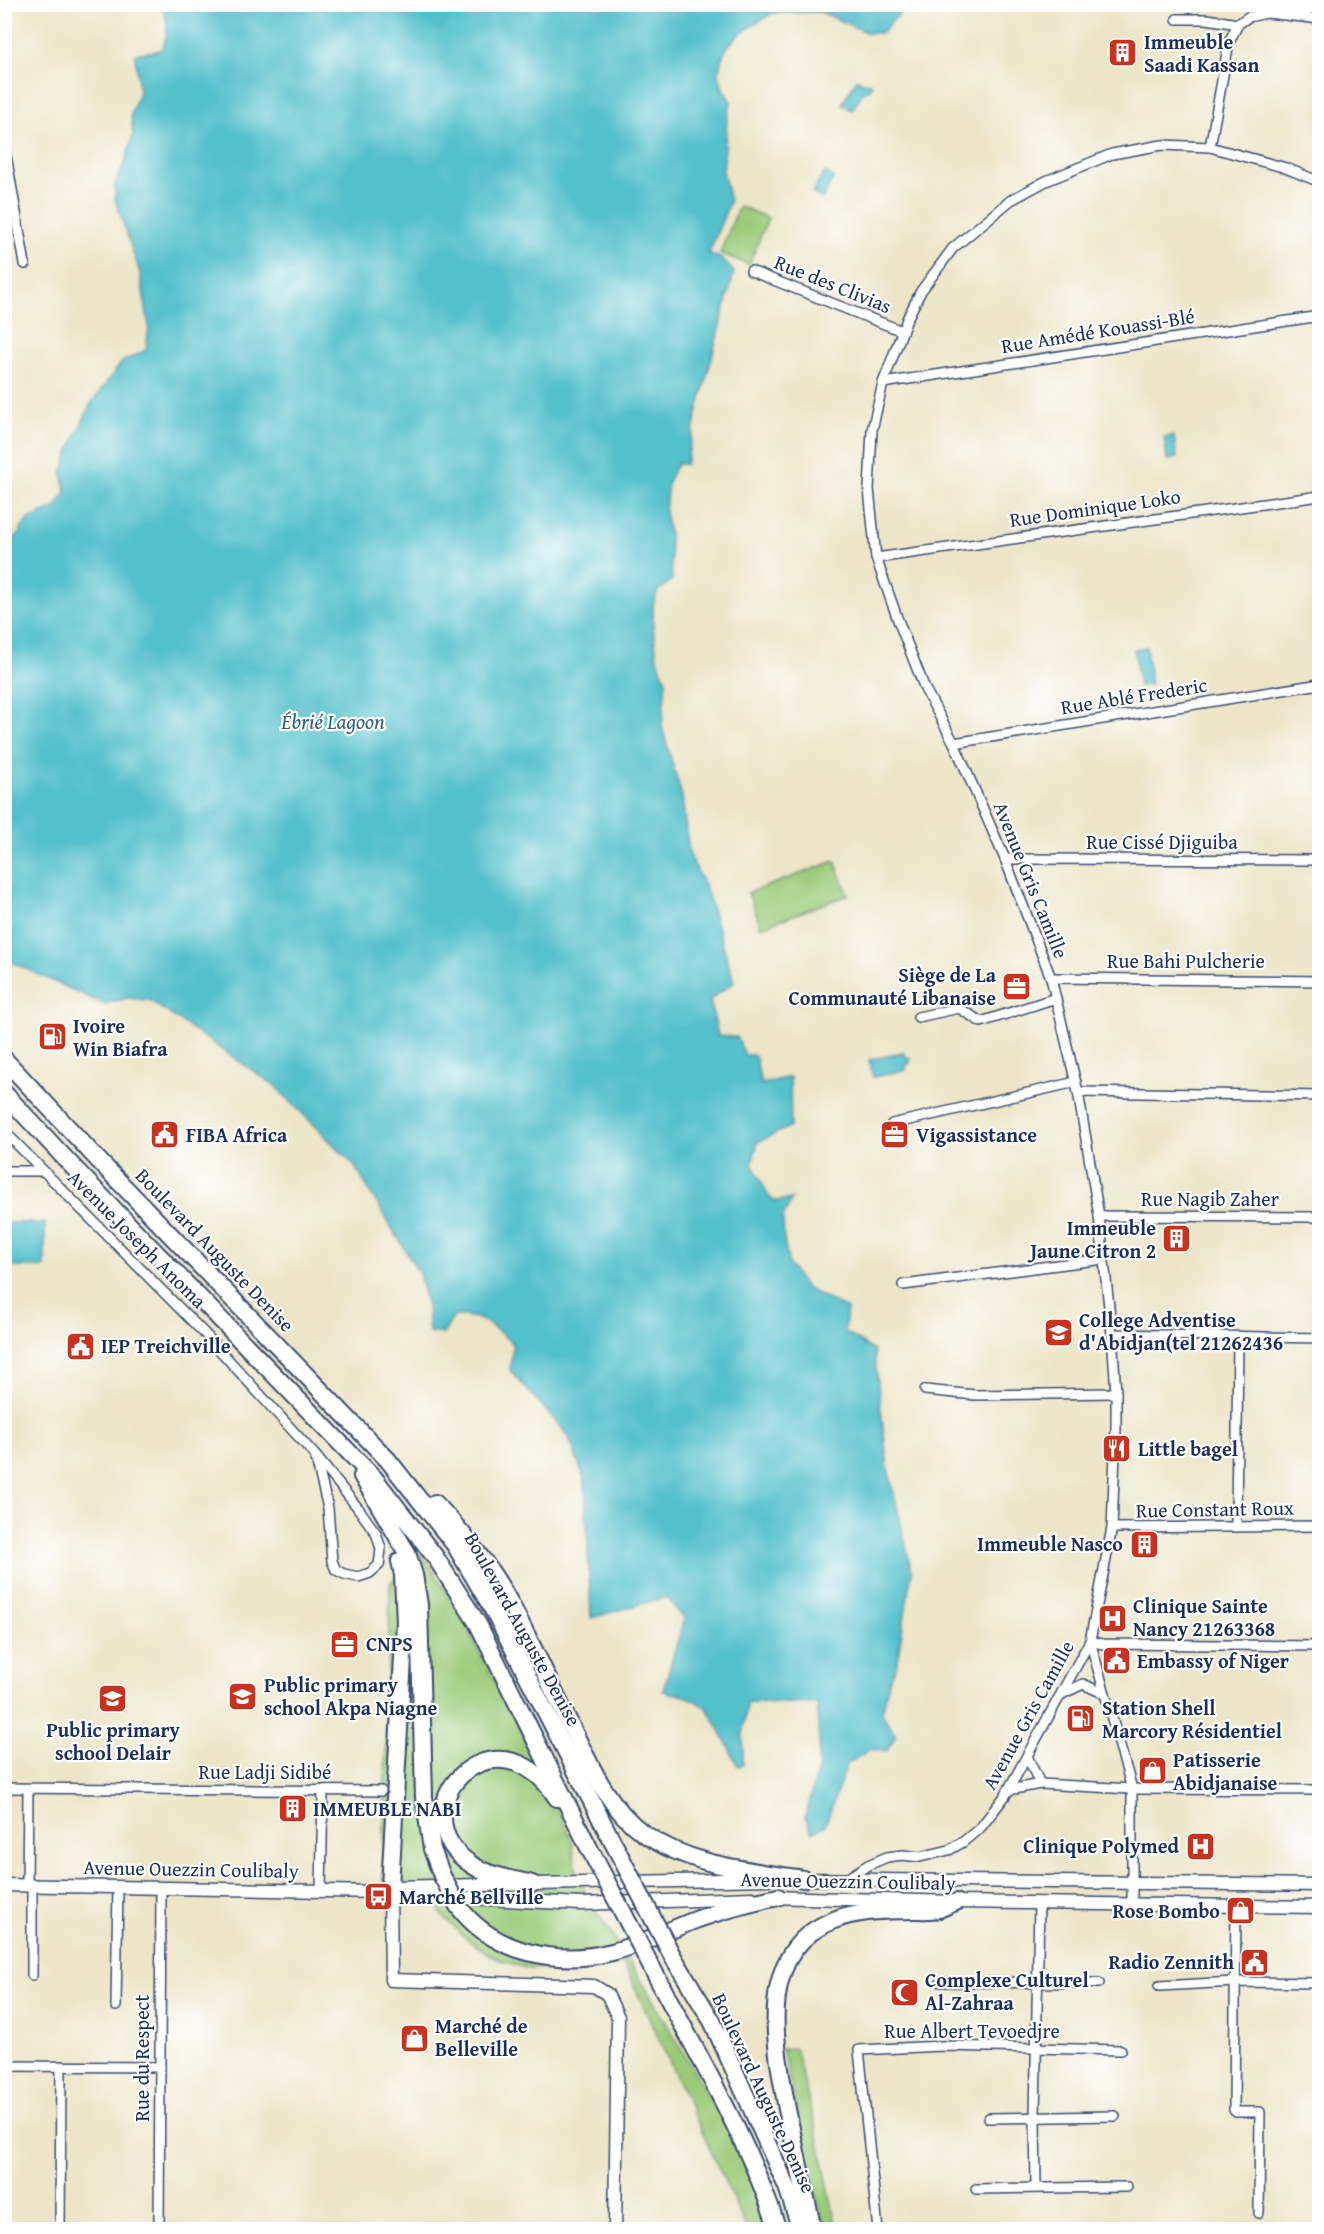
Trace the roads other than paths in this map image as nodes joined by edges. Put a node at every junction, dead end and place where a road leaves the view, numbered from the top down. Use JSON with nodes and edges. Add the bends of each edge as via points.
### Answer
{"nodes":[{"id":1,"x":1176,"y":19,"type":"dead end"},
{"id":2,"x":1320,"y":19,"type":"edge"},
{"id":3,"x":1238,"y":24,"type":"junction"},
{"id":4,"x":4,"y":144,"type":"edge"},
{"id":5,"x":1210,"y":147,"type":"junction"},
{"id":6,"x":1320,"y":182,"type":"edge"},
{"id":7,"x":25,"y":264,"type":"dead end"},
{"id":8,"x":751,"y":271,"type":"dead end"},
{"id":9,"x":1320,"y":316,"type":"edge"},
{"id":10,"x":902,"y":331,"type":"junction"},
{"id":11,"x":883,"y":383,"type":"junction"},
{"id":12,"x":1320,"y":496,"type":"edge"},
{"id":13,"x":876,"y":558,"type":"junction"},
{"id":14,"x":1320,"y":684,"type":"edge"},
{"id":15,"x":954,"y":743,"type":"junction"},
{"id":16,"x":1005,"y":859,"type":"junction"},
{"id":17,"x":1320,"y":860,"type":"edge"},
{"id":18,"x":1051,"y":978,"type":"junction"},
{"id":19,"x":1320,"y":981,"type":"edge"},
{"id":20,"x":1056,"y":998,"type":"junction"},
{"id":21,"x":918,"y":1017,"type":"dead end"},
{"id":22,"x":4,"y":1059,"type":"edge"},
{"id":23,"x":1076,"y":1082,"type":"junction"},
{"id":24,"x":1078,"y":1092,"type":"junction"},
{"id":25,"x":4,"y":1093,"type":"edge"},
{"id":26,"x":1320,"y":1096,"type":"edge"},
{"id":27,"x":4,"y":1108,"type":"edge"},
{"id":28,"x":892,"y":1124,"type":"dead end"},
{"id":29,"x":4,"y":1131,"type":"edge"},
{"id":30,"x":76,"y":1170,"type":"junction"},
{"id":31,"x":4,"y":1171,"type":"edge"},
{"id":32,"x":43,"y":1171,"type":"junction"},
{"id":33,"x":1099,"y":1216,"type":"junction"},
{"id":34,"x":1320,"y":1217,"type":"edge"},
{"id":35,"x":1104,"y":1259,"type":"junction"},
{"id":36,"x":903,"y":1285,"type":"dead end"},
{"id":37,"x":1112,"y":1334,"type":"junction"},
{"id":38,"x":1238,"y":1337,"type":"junction"},
{"id":39,"x":1320,"y":1338,"type":"edge"},
{"id":40,"x":926,"y":1390,"type":"dead end"},
{"id":41,"x":1116,"y":1393,"type":"junction"},
{"id":42,"x":350,"y":1454,"type":"junction"},
{"id":43,"x":315,"y":1455,"type":"junction"},
{"id":44,"x":388,"y":1460,"type":"junction"},
{"id":45,"x":385,"y":1517,"type":"junction"},
{"id":46,"x":1236,"y":1526,"type":"junction"},
{"id":47,"x":1320,"y":1526,"type":"edge"},
{"id":48,"x":1112,"y":1528,"type":"junction"},
{"id":49,"x":1090,"y":1641,"type":"junction"},
{"id":50,"x":1320,"y":1646,"type":"edge"},
{"id":51,"x":1061,"y":1694,"type":"junction"},
{"id":52,"x":1105,"y":1694,"type":"junction"},
{"id":53,"x":1027,"y":1756,"type":"junction"},
{"id":54,"x":1040,"y":1784,"type":"junction"},
{"id":55,"x":4,"y":1788,"type":"edge"},
{"id":56,"x":28,"y":1789,"type":"junction"},
{"id":57,"x":1132,"y":1789,"type":"junction"},
{"id":58,"x":323,"y":1790,"type":"junction"},
{"id":59,"x":1009,"y":1790,"type":"junction"},
{"id":60,"x":1320,"y":1790,"type":"edge"},
{"id":61,"x":381,"y":1791,"type":"dead end"},
{"id":62,"x":587,"y":1844,"type":"junction"},
{"id":63,"x":848,"y":1878,"type":"junction"},
{"id":64,"x":803,"y":1879,"type":"junction"},
{"id":65,"x":1131,"y":1882,"type":"junction"},
{"id":66,"x":532,"y":1884,"type":"junction"},
{"id":67,"x":4,"y":1885,"type":"edge"},
{"id":68,"x":1320,"y":1885,"type":"edge"},
{"id":69,"x":30,"y":1886,"type":"junction"},
{"id":70,"x":118,"y":1886,"type":"junction"},
{"id":71,"x":161,"y":1887,"type":"junction"},
{"id":72,"x":321,"y":1891,"type":"junction"},
{"id":73,"x":386,"y":1892,"type":"junction"},
{"id":74,"x":778,"y":1897,"type":"junction"},
{"id":75,"x":956,"y":1902,"type":"junction"},
{"id":76,"x":1040,"y":1903,"type":"junction"},
{"id":77,"x":1132,"y":1904,"type":"junction"},
{"id":78,"x":1236,"y":1905,"type":"junction"},
{"id":79,"x":1320,"y":1906,"type":"edge"},
{"id":80,"x":32,"y":1975,"type":"dead end"},
{"id":81,"x":941,"y":1982,"type":"dead end"},
{"id":82,"x":1039,"y":1983,"type":"junction"},
{"id":83,"x":1099,"y":1983,"type":"dead end"},
{"id":84,"x":1235,"y":1983,"type":"junction"},
{"id":85,"x":1320,"y":1983,"type":"edge"},
{"id":86,"x":1159,"y":1986,"type":"dead end"},
{"id":87,"x":116,"y":2006,"type":"dead end"},
{"id":88,"x":1035,"y":2047,"type":"junction"},
{"id":89,"x":1121,"y":2050,"type":"dead end"},
{"id":90,"x":4,"y":2066,"type":"edge"},
{"id":91,"x":61,"y":2066,"type":"junction"},
{"id":92,"x":160,"y":2067,"type":"junction"},
{"id":93,"x":1115,"y":2116,"type":"dead end"},
{"id":94,"x":1035,"y":2117,"type":"junction"},
{"id":95,"x":989,"y":2118,"type":"dead end"},
{"id":96,"x":1036,"y":2187,"type":"junction"},
{"id":97,"x":1127,"y":2187,"type":"dead end"},
{"id":98,"x":976,"y":2189,"type":"dead end"},
{"id":99,"x":1259,"y":2213,"type":"dead end"},
{"id":100,"x":60,"y":2229,"type":"edge"},
{"id":101,"x":159,"y":2229,"type":"edge"},
{"id":102,"x":615,"y":2229,"type":"edge"},
{"id":103,"x":778,"y":2229,"type":"edge"},
{"id":104,"x":801,"y":2229,"type":"edge"},
{"id":105,"x":813,"y":2229,"type":"edge"},
{"id":106,"x":878,"y":2229,"type":"edge"}],
"edges":[{"from":1,"to":3,"type":"street"},
{"from":2,"to":3,"type":"street","via":[[1267,13]]},
{"from":3,"to":5,"type":"street","via":[[1229,42]]},
{"from":4,"to":7,"type":"street"},
{"from":5,"to":6,"type":"street","name":"Avenue Gris Camille","via":[[1286,168]]},
{"from":5,"to":10,"type":"street","name":"Avenue Gris Camille","via":[[1162,145],[1112,154],[1011,200],[953,248],[921,291]]},
{"from":8,"to":10,"type":"street","name":"Rue des Clivias"},
{"from":9,"to":11,"type":"street","name":"Rue Amédé Kouassi-Blé"},
{"from":10,"to":11,"type":"street","name":"Avenue Gris Camille"},
{"from":11,"to":13,"type":"street","name":"Avenue Gris Camille","via":[[872,430],[869,489]]},
{"from":12,"to":13,"type":"street","name":"Rue Dominique Loko"},
{"from":13,"to":15,"type":"street","name":"Avenue Gris Camille","via":[[925,689]]},
{"from":14,"to":15,"type":"street","name":"Rue Ablé Frederic"},
{"from":15,"to":16,"type":"street","name":"Avenue Gris Camille"},
{"from":16,"to":17,"type":"street","name":"Rue Cissé Djiguiba"},
{"from":16,"to":18,"type":"street","name":"Avenue Gris Camille"},
{"from":18,"to":19,"type":"street","name":"Rue Bahi Pulcherie"},
{"from":18,"to":20,"type":"street","name":"Avenue Gris Camille"},
{"from":20,"to":21,"type":"street","via":[[981,1022],[959,1008]]},
{"from":20,"to":23,"type":"street","name":"Avenue Gris Camille"},
{"from":22,"to":44,"type":"highway","name":"Boulevard Auguste Denise"},
{"from":23,"to":24,"type":"street","name":"Avenue Gris Camille"},
{"from":23,"to":28,"type":"street"},
{"from":24,"to":26,"type":"street"},
{"from":24,"to":33,"type":"street","name":"Avenue Gris Camille"},
{"from":25,"to":30,"type":"highway","name":"Boulevard Auguste Denise"},
{"from":27,"to":30,"type":"highway"},
{"from":29,"to":32,"type":"street","name":"Avenue Joseph Anoma"},
{"from":30,"to":42,"type":"highway","name":"Boulevard Auguste Denise"},
{"from":31,"to":32,"type":"street"},
{"from":32,"to":43,"type":"street","name":"Avenue Joseph Anoma","via":[[205,1334]]},
{"from":33,"to":34,"type":"street","name":"Rue Nagib Zaher"},
{"from":33,"to":35,"type":"street","name":"Avenue Gris Camille"},
{"from":35,"to":36,"type":"street"},
{"from":35,"to":37,"type":"street","name":"Avenue Gris Camille"},
{"from":37,"to":38,"type":"street"},
{"from":37,"to":41,"type":"street","name":"Avenue Gris Camille"},
{"from":38,"to":39,"type":"street"},
{"from":38,"to":46,"type":"street"},
{"from":40,"to":41,"type":"street","via":[[975,1395]]},
{"from":41,"to":48,"type":"street","name":"Avenue Gris Camille"},
{"from":42,"to":45,"type":"highway"},
{"from":42,"to":62,"type":"highway","name":"Boulevard Auguste Denise","via":[[430,1550],[478,1624]]},
{"from":43,"to":43,"type":"street","name":"Avenue Joseph Anoma","via":[[328,1508],[332,1562],[344,1574],[358,1577],[370,1573],[379,1565],[381,1549],[376,1533]]},
{"from":44,"to":64,"type":"highway","via":[[433,1501],[480,1556],[510,1603],[598,1781],[620,1810],[642,1832],[698,1860]]},
{"from":44,"to":104,"type":"highway","name":"Boulevard Auguste Denise","bridge":true,"via":[[455,1545],[495,1613],[673,1957],[712,2021],[787,2187]]},
{"from":45,"to":73,"type":"highway","via":[[403,1575],[405,1623]]},
{"from":45,"to":74,"type":"highway","bridge":true,"via":[[407,1553],[419,1605],[424,1797],[432,1849],[441,1876],[468,1920],[509,1946],[535,1954],[585,1957],[643,1942],[736,1906]]},
{"from":46,"to":47,"type":"street","name":"Rue Constant Roux"},
{"from":46,"to":48,"type":"street","name":"Rue Constant Roux"},
{"from":48,"to":49,"type":"street","name":"Avenue Gris Camille"},
{"from":49,"to":50,"type":"street"},
{"from":49,"to":51,"type":"street","name":"Avenue Gris Camille"},
{"from":49,"to":52,"type":"street"},
{"from":51,"to":52,"type":"street","via":[[1083,1684]]},
{"from":51,"to":53,"type":"street","name":"Avenue Gris Camille"},
{"from":52,"to":57,"type":"street"},
{"from":53,"to":54,"type":"street"},
{"from":53,"to":59,"type":"street","name":"Avenue Gris Camille"},
{"from":54,"to":57,"type":"street"},
{"from":54,"to":59,"type":"street"},
{"from":55,"to":56,"type":"street","name":"Rue Ladji Sidibé"},
{"from":56,"to":58,"type":"street","name":"Rue Ladji Sidibé"},
{"from":56,"to":69,"type":"street"},
{"from":57,"to":60,"type":"street"},
{"from":57,"to":65,"type":"street"},
{"from":58,"to":61,"type":"street","name":"Rue Ladji Sidibé"},
{"from":58,"to":72,"type":"street"},
{"from":59,"to":63,"type":"street","name":"Avenue Gris Camille","via":[[981,1827],[949,1850],[920,1857],[887,1857]]},
{"from":62,"to":66,"type":"highway","via":[[550,1789],[522,1765],[488,1760],[472,1766],[454,1784],[444,1806],[443,1822],[449,1840],[472,1865]]},
{"from":62,"to":103,"type":"highway","name":"Boulevard Auguste Denise","bridge":true,"via":[[741,2138]]},
{"from":63,"to":64,"type":"street","name":"Avenue Ouezzin Coulibaly"},
{"from":63,"to":65,"type":"street","name":"Avenue Ouezzin Coulibaly"},
{"from":64,"to":66,"type":"street","name":"Avenue Ouezzin Coulibaly"},
{"from":65,"to":68,"type":"street","name":"Avenue Ouezzin Coulibaly"},
{"from":65,"to":77,"type":"street"},
{"from":66,"to":73,"type":"street","name":"Avenue Ouezzin Coulibaly"},
{"from":67,"to":69,"type":"street","name":"Avenue Ouezzin Coulibaly"},
{"from":69,"to":70,"type":"street","name":"Avenue Ouezzin Coulibaly"},
{"from":69,"to":80,"type":"street"},
{"from":70,"to":71,"type":"street","name":"Avenue Ouezzin Coulibaly"},
{"from":70,"to":87,"type":"street"},
{"from":71,"to":72,"type":"street","name":"Avenue Ouezzin Coulibaly"},
{"from":71,"to":92,"type":"street","name":"Rue du Respect"},
{"from":72,"to":73,"type":"street","name":"Avenue Ouezzin Coulibaly"},
{"from":73,"to":74,"type":"street","name":"Avenue Ouezzin Coulibaly","via":[[581,1904]]},
{"from":73,"to":102,"type":"street","via":[[391,1980],[594,1986],[607,1994],[618,2017]]},
{"from":74,"to":75,"type":"street","name":"Avenue Ouezzin Coulibaly"},
{"from":75,"to":76,"type":"street","name":"Avenue Ouezzin Coulibaly"},
{"from":75,"to":105,"type":"highway","via":[[938,1909],[875,1911],[834,1920],[807,1936],[793,1950],[784,1970],[775,2019],[777,2055]]},
{"from":76,"to":77,"type":"street","name":"Avenue Ouezzin Coulibaly"},
{"from":76,"to":82,"type":"street"},
{"from":77,"to":78,"type":"street","name":"Avenue Ouezzin Coulibaly"},
{"from":78,"to":79,"type":"street","name":"Avenue Ouezzin Coulibaly"},
{"from":78,"to":84,"type":"street"},
{"from":81,"to":82,"type":"street"},
{"from":82,"to":83,"type":"street"},
{"from":82,"to":88,"type":"street"},
{"from":84,"to":85,"type":"street"},
{"from":84,"to":86,"type":"street"},
{"from":84,"to":99,"type":"street","via":[[1234,2110],[1260,2112]]},
{"from":88,"to":89,"type":"street","name":"Rue Albert Tevoedjre"},
{"from":88,"to":94,"type":"street"},
{"from":88,"to":106,"type":"street","name":"Rue Albert Tevoedjre","via":[[859,2050]]},
{"from":90,"to":91,"type":"street"},
{"from":91,"to":92,"type":"street"},
{"from":91,"to":100,"type":"street"},
{"from":92,"to":101,"type":"street","name":"Rue du Respect"},
{"from":93,"to":94,"type":"street"},
{"from":94,"to":95,"type":"street"},
{"from":94,"to":96,"type":"street"},
{"from":96,"to":97,"type":"street"},
{"from":96,"to":98,"type":"street"}]}
